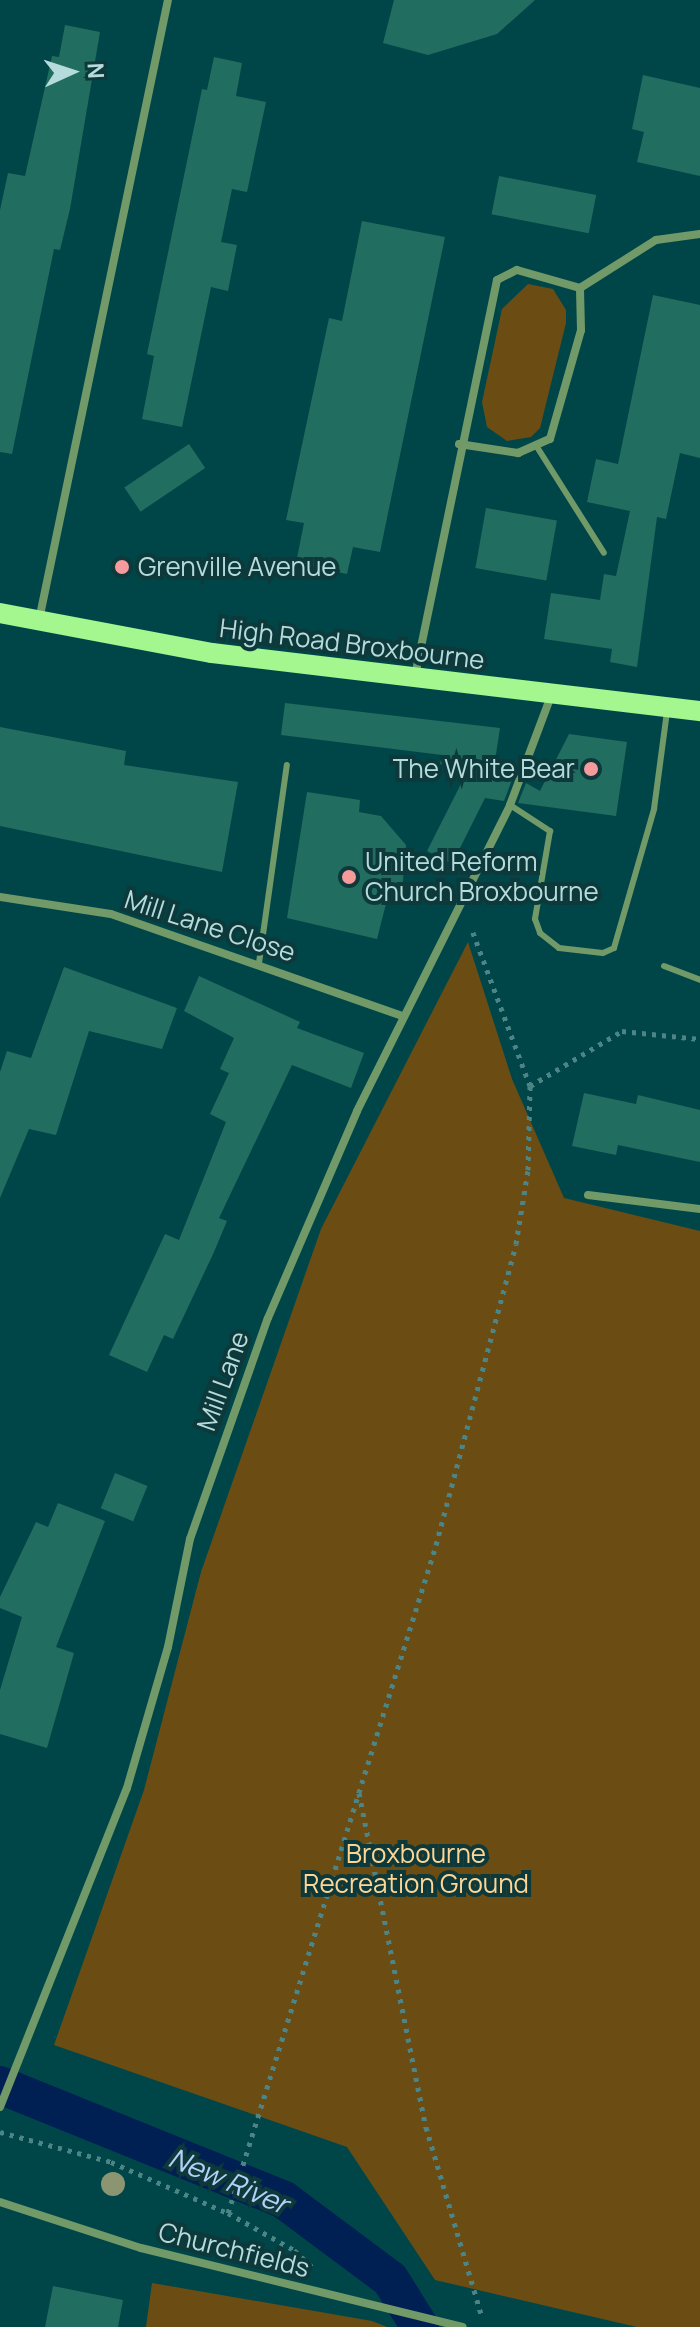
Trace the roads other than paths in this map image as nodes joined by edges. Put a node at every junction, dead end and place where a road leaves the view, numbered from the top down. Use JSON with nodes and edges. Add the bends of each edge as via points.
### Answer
{"nodes":[{"id":1,"x":168,"y":0,"type":"edge"},
{"id":2,"x":700,"y":234,"type":"edge"},
{"id":3,"x":580,"y":288,"type":"junction"},
{"id":4,"x":459,"y":444,"type":"junction"},
{"id":5,"x":537,"y":447,"type":"junction"},
{"id":6,"x":604,"y":553,"type":"dead end"},
{"id":7,"x":0,"y":613,"type":"edge"},
{"id":8,"x":39,"y":621,"type":"junction"},
{"id":9,"x":415,"y":677,"type":"junction"},
{"id":10,"x":551,"y":695,"type":"junction"},
{"id":11,"x":667,"y":707,"type":"junction"},
{"id":12,"x":700,"y":711,"type":"edge"},
{"id":13,"x":287,"y":765,"type":"dead end"},
{"id":14,"x":510,"y":805,"type":"junction"},
{"id":15,"x":0,"y":897,"type":"edge"},
{"id":16,"x":259,"y":963,"type":"junction"},
{"id":17,"x":664,"y":966,"type":"dead end"},
{"id":18,"x":700,"y":980,"type":"edge"},
{"id":19,"x":402,"y":1016,"type":"junction"},
{"id":20,"x":588,"y":1195,"type":"dead end"},
{"id":21,"x":700,"y":1209,"type":"edge"},
{"id":22,"x":0,"y":2107,"type":"edge"},
{"id":23,"x":0,"y":2202,"type":"edge"},
{"id":24,"x":458,"y":2326,"type":"edge"}],
"edges":[{"from":1,"to":8,"type":"street"},
{"from":2,"to":3,"type":"street","via":[[656,240]]},
{"from":3,"to":4,"type":"street","via":[[517,270],[497,280]]},
{"from":3,"to":5,"type":"street","via":[[581,330],[558,426]]},
{"from":4,"to":5,"type":"street","via":[[504,453]]},
{"from":4,"to":9,"type":"street"},
{"from":5,"to":6,"type":"lane"},
{"from":7,"to":8,"type":"main road","name":"High Road Broxbourne"},
{"from":8,"to":9,"type":"main road","name":"High Road Broxbourne","via":[[212,653]]},
{"from":9,"to":10,"type":"main road","name":"High Road Broxbourne"},
{"from":10,"to":11,"type":"main road","name":"High Road Broxbourne"},
{"from":10,"to":14,"type":"street","name":"Mill Lane"},
{"from":11,"to":12,"type":"main road","name":"High Road Broxbourne"},
{"from":11,"to":14,"type":"lane","via":[[654,809],[614,948],[603,953],[559,948],[540,933],[535,919],[550,831]]},
{"from":13,"to":16,"type":"lane"},
{"from":14,"to":19,"type":"street","name":"Mill Lane"},
{"from":15,"to":16,"type":"street","name":"Mill Lane Close","via":[[111,914]]},
{"from":16,"to":19,"type":"street","name":"Mill Lane Close"},
{"from":17,"to":18,"type":"lane"},
{"from":19,"to":22,"type":"street","name":"Mill Lane","via":[[279,1292],[226,1428],[190,1539],[168,1647],[127,1788],[36,2028]]},
{"from":20,"to":21,"type":"street"},
{"from":23,"to":24,"type":"street","name":"Churchfields","via":[[141,2248]]}]}
